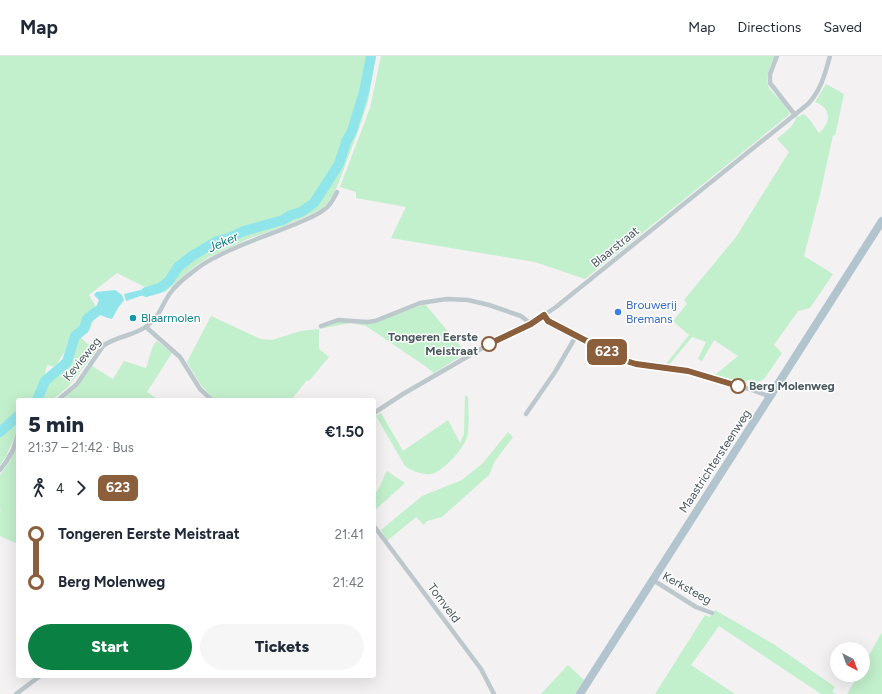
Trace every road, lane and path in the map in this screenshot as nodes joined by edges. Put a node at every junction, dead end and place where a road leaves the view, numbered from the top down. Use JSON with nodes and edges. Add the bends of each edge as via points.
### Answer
{"nodes":[{"id":1,"x":777,"y":56,"type":"edge"},
{"id":2,"x":830,"y":56,"type":"edge"},
{"id":3,"x":795,"y":115,"type":"junction"},
{"id":4,"x":337,"y":192,"type":"dead end"},
{"id":5,"x":882,"y":221,"type":"edge"},
{"id":6,"x":544,"y":315,"type":"junction"},
{"id":7,"x":531,"y":324,"type":"junction"},
{"id":8,"x":321,"y":326,"type":"dead end"},
{"id":9,"x":146,"y":327,"type":"junction"},
{"id":10,"x":576,"y":336,"type":"junction"},
{"id":11,"x":771,"y":397,"type":"junction"},
{"id":12,"x":60,"y":398,"type":"edge"},
{"id":13,"x":210,"y":398,"type":"edge"},
{"id":14,"x":376,"y":412,"type":"edge"},
{"id":15,"x":526,"y":414,"type":"dead end"},
{"id":16,"x":16,"y":440,"type":"edge"},
{"id":17,"x":0,"y":470,"type":"edge"},
{"id":18,"x":376,"y":529,"type":"edge"},
{"id":19,"x":653,"y":580,"type":"junction"},
{"id":20,"x":712,"y":613,"type":"dead end"},
{"id":21,"x":37,"y":678,"type":"edge"},
{"id":22,"x":16,"y":694,"type":"edge"},
{"id":23,"x":494,"y":694,"type":"edge"},
{"id":24,"x":580,"y":694,"type":"edge"}],
"edges":[{"from":1,"to":3,"type":"street","via":[[770,74],[770,83]]},
{"from":2,"to":3,"type":"street","name":"Blaarstraat","via":[[820,88]]},
{"from":3,"to":6,"type":"street","name":"Blaarstraat","via":[[556,308]]},
{"from":4,"to":9,"type":"street","via":[[325,210],[213,258],[176,286],[161,312]]},
{"from":5,"to":11,"type":"main road","name":"Maastrichtersteenweg"},
{"from":6,"to":7,"type":"street","name":"Blaarstraat"},
{"from":6,"to":10,"type":"street","via":[[548,321]]},
{"from":7,"to":8,"type":"street","via":[[521,316],[489,305],[447,299],[420,303],[375,321],[338,320]]},
{"from":7,"to":14,"type":"street","name":"Blaarstraat","via":[[498,339]]},
{"from":9,"to":12,"type":"street","name":"Kevieweg","via":[[109,341],[77,384]]},
{"from":9,"to":13,"type":"street","via":[[180,357],[200,388]]},
{"from":10,"to":11,"type":"street","via":[[623,360],[688,371]]},
{"from":10,"to":15,"type":"street"},
{"from":11,"to":19,"type":"main road","name":"Maastrichtersteenweg"},
{"from":16,"to":17,"type":"street"},
{"from":18,"to":23,"type":"street","name":"Tomveld","via":[[481,669]]},
{"from":19,"to":20,"type":"street","name":"Kerksteeg","via":[[696,607]]},
{"from":19,"to":24,"type":"main road","name":"Maastrichtersteenweg"},
{"from":21,"to":22,"type":"street"}]}
